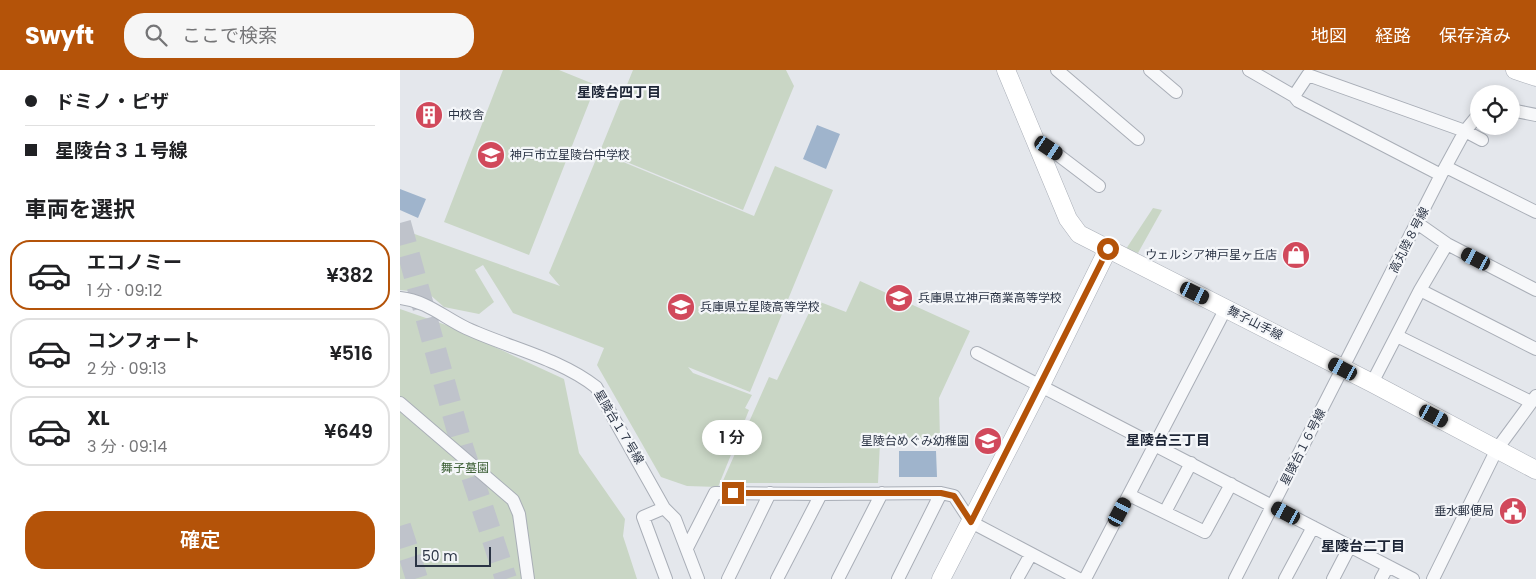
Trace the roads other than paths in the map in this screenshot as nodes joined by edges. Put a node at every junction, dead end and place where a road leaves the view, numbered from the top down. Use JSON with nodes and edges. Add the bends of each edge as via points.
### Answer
{"nodes":[{"id":1,"x":1006,"y":70,"type":"edge"},
{"id":2,"x":1057,"y":70,"type":"edge"},
{"id":3,"x":1150,"y":70,"type":"edge"},
{"id":4,"x":1249,"y":70,"type":"edge"},
{"id":5,"x":1515,"y":70,"type":"edge"},
{"id":6,"x":1536,"y":77,"type":"edge"},
{"id":7,"x":1176,"y":92,"type":"dead end"},
{"id":8,"x":1294,"y":96,"type":"junction"},
{"id":9,"x":1520,"y":112,"type":"edge"},
{"id":10,"x":1536,"y":115,"type":"edge"},
{"id":11,"x":1470,"y":125,"type":"edge"},
{"id":12,"x":1465,"y":131,"type":"junction"},
{"id":13,"x":1138,"y":139,"type":"dead end"},
{"id":14,"x":1482,"y":140,"type":"dead end"},
{"id":15,"x":1039,"y":148,"type":"junction"},
{"id":16,"x":1444,"y":171,"type":"junction"},
{"id":17,"x":1099,"y":186,"type":"dead end"},
{"id":18,"x":1536,"y":212,"type":"edge"},
{"id":19,"x":1417,"y":223,"type":"junction"},
{"id":20,"x":1447,"y":244,"type":"junction"},
{"id":21,"x":1108,"y":249,"type":"junction"},
{"id":22,"x":1420,"y":290,"type":"junction"},
{"id":23,"x":1536,"y":290,"type":"edge"},
{"id":24,"x":400,"y":298,"type":"edge"},
{"id":25,"x":1226,"y":308,"type":"junction"},
{"id":26,"x":1396,"y":336,"type":"junction"},
{"id":27,"x":1536,"y":349,"type":"edge"},
{"id":28,"x":977,"y":353,"type":"dead end"},
{"id":29,"x":1343,"y":369,"type":"junction"},
{"id":30,"x":1372,"y":383,"type":"junction"},
{"id":31,"x":1041,"y":385,"type":"junction"},
{"id":32,"x":1534,"y":399,"type":"edge"},
{"id":33,"x":400,"y":403,"type":"edge"},
{"id":34,"x":1156,"y":445,"type":"junction"},
{"id":35,"x":1497,"y":449,"type":"junction"},
{"id":36,"x":1191,"y":464,"type":"junction"},
{"id":37,"x":1536,"y":470,"type":"edge"},
{"id":38,"x":1231,"y":484,"type":"junction"},
{"id":39,"x":770,"y":493,"type":"junction"},
{"id":40,"x":882,"y":493,"type":"junction"},
{"id":41,"x":941,"y":493,"type":"junction"},
{"id":42,"x":821,"y":494,"type":"junction"},
{"id":43,"x":1129,"y":495,"type":"junction"},
{"id":44,"x":1273,"y":506,"type":"junction"},
{"id":45,"x":664,"y":508,"type":"junction"},
{"id":46,"x":1165,"y":512,"type":"junction"},
{"id":47,"x":971,"y":522,"type":"junction"},
{"id":48,"x":1313,"y":527,"type":"junction"},
{"id":49,"x":1350,"y":546,"type":"junction"},
{"id":50,"x":687,"y":548,"type":"junction"},
{"id":51,"x":1030,"y":554,"type":"junction"},
{"id":52,"x":1388,"y":566,"type":"junction"},
{"id":53,"x":528,"y":579,"type":"edge"},
{"id":54,"x":666,"y":579,"type":"edge"},
{"id":55,"x":698,"y":579,"type":"edge"},
{"id":56,"x":728,"y":579,"type":"edge"},
{"id":57,"x":777,"y":579,"type":"edge"},
{"id":58,"x":838,"y":579,"type":"edge"},
{"id":59,"x":898,"y":579,"type":"edge"},
{"id":60,"x":941,"y":579,"type":"edge"},
{"id":61,"x":1017,"y":579,"type":"edge"},
{"id":62,"x":1080,"y":579,"type":"edge"},
{"id":63,"x":1085,"y":579,"type":"edge"},
{"id":64,"x":1235,"y":579,"type":"edge"},
{"id":65,"x":1285,"y":579,"type":"edge"},
{"id":66,"x":1333,"y":579,"type":"edge"},
{"id":67,"x":1381,"y":579,"type":"edge"},
{"id":68,"x":1413,"y":579,"type":"edge"},
{"id":69,"x":1433,"y":579,"type":"edge"}],
"edges":[{"from":1,"to":15,"type":"street","name":"舞子山手線"},
{"from":2,"to":13,"type":"street"},
{"from":3,"to":7,"type":"street"},
{"from":4,"to":8,"type":"street"},
{"from":5,"to":6,"type":"street"},
{"from":8,"to":12,"type":"street","via":[[1308,75]]},
{"from":8,"to":16,"type":"street","via":[[1298,101]]},
{"from":9,"to":10,"type":"street"},
{"from":11,"to":12,"type":"street","name":"高丸陸８号線"},
{"from":12,"to":14,"type":"street"},
{"from":12,"to":16,"type":"street","name":"高丸陸８号線"},
{"from":15,"to":17,"type":"street","via":[[1049,148]]},
{"from":15,"to":21,"type":"street","name":"舞子山手線","via":[[1068,219],[1079,234]]},
{"from":16,"to":18,"type":"street"},
{"from":16,"to":19,"type":"street","name":"高丸陸８号線"},
{"from":19,"to":20,"type":"street"},
{"from":19,"to":29,"type":"street","name":"高丸陸８号線"},
{"from":20,"to":22,"type":"street"},
{"from":20,"to":23,"type":"street"},
{"from":21,"to":25,"type":"street","name":"舞子山手線"},
{"from":21,"to":31,"type":"street"},
{"from":22,"to":26,"type":"street"},
{"from":22,"to":27,"type":"street"},
{"from":24,"to":45,"type":"street","name":"星陵台１７号線","via":[[430,306],[465,327],[579,374],[596,387]]},
{"from":25,"to":29,"type":"street","name":"舞子山手線"},
{"from":25,"to":34,"type":"street"},
{"from":26,"to":30,"type":"street"},
{"from":26,"to":32,"type":"street"},
{"from":28,"to":31,"type":"street"},
{"from":29,"to":30,"type":"street","name":"舞子山手線"},
{"from":29,"to":44,"type":"street","name":"星陵台１６号線"},
{"from":30,"to":35,"type":"street","name":"舞子山手線"},
{"from":31,"to":34,"type":"street"},
{"from":31,"to":47,"type":"street"},
{"from":32,"to":35,"type":"street"},
{"from":33,"to":53,"type":"street","via":[[513,500],[519,514]]},
{"from":34,"to":36,"type":"street"},
{"from":34,"to":43,"type":"street"},
{"from":35,"to":37,"type":"street","name":"舞子山手線"},
{"from":35,"to":69,"type":"street"},
{"from":36,"to":38,"type":"street"},
{"from":36,"to":46,"type":"street"},
{"from":38,"to":44,"type":"street"},
{"from":38,"to":46,"type":"street","via":[[1205,532]]},
{"from":39,"to":42,"type":"street"},
{"from":39,"to":50,"type":"street","via":[[715,493]]},
{"from":39,"to":56,"type":"street"},
{"from":40,"to":41,"type":"street"},
{"from":40,"to":42,"type":"street"},
{"from":40,"to":58,"type":"street"},
{"from":41,"to":47,"type":"street","via":[[954,496]]},
{"from":41,"to":59,"type":"street"},
{"from":42,"to":57,"type":"street"},
{"from":43,"to":46,"type":"street"},
{"from":43,"to":63,"type":"street"},
{"from":44,"to":48,"type":"street"},
{"from":44,"to":64,"type":"street","name":"星陵台１６号線"},
{"from":45,"to":50,"type":"street","name":"星陵台１７号線","via":[[675,520]]},
{"from":45,"to":54,"type":"street","via":[[643,517]]},
{"from":47,"to":51,"type":"street"},
{"from":47,"to":60,"type":"street"},
{"from":48,"to":49,"type":"street"},
{"from":48,"to":65,"type":"street"},
{"from":49,"to":52,"type":"street"},
{"from":49,"to":66,"type":"street"},
{"from":50,"to":55,"type":"street","name":"星陵台１７号線"},
{"from":51,"to":61,"type":"street"},
{"from":51,"to":62,"type":"street"},
{"from":52,"to":67,"type":"street"},
{"from":52,"to":68,"type":"street"}]}
